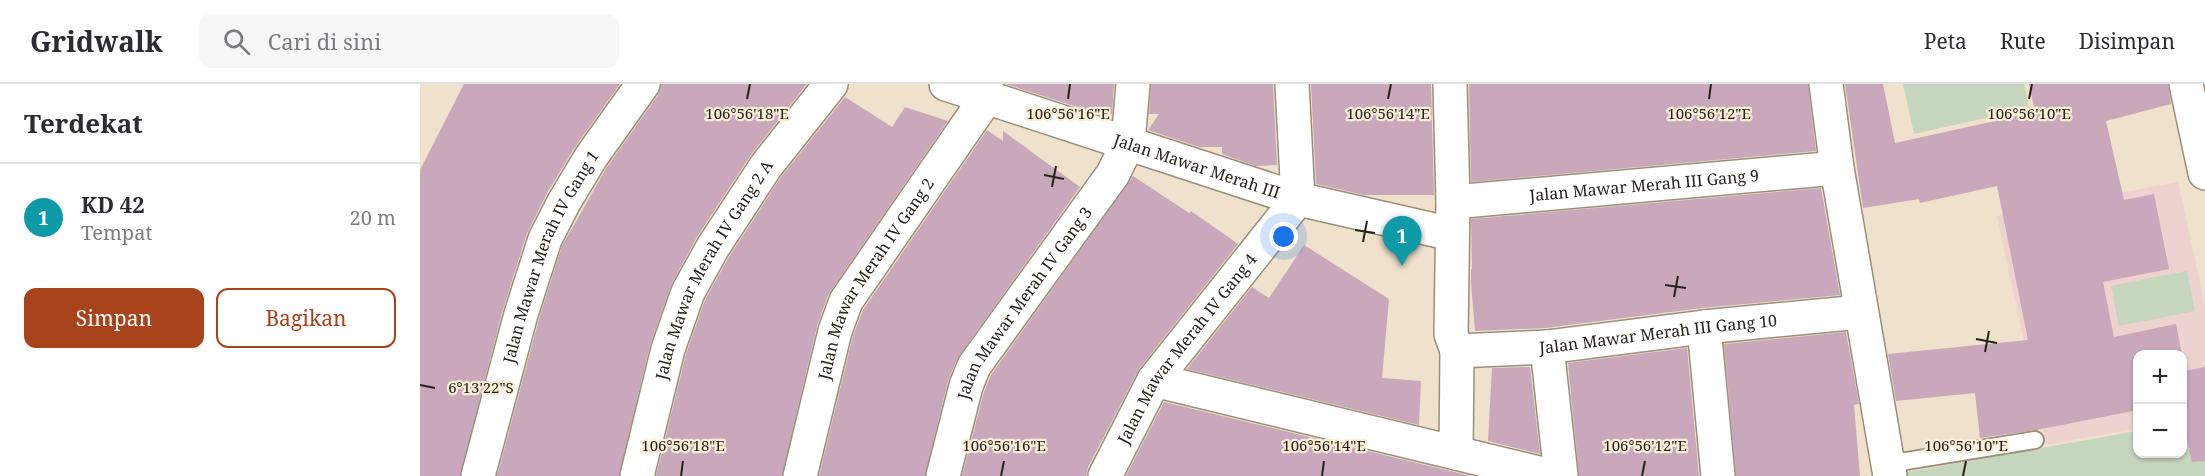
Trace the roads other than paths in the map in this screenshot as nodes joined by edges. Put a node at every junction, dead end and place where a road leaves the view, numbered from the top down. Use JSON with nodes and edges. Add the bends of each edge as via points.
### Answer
{"nodes":[{"id":1,"x":643,"y":84,"type":"edge"},
{"id":2,"x":831,"y":84,"type":"edge"},
{"id":3,"x":946,"y":84,"type":"edge"},
{"id":4,"x":1133,"y":84,"type":"edge"},
{"id":5,"x":1292,"y":84,"type":"edge"},
{"id":6,"x":1450,"y":84,"type":"edge"},
{"id":7,"x":1826,"y":84,"type":"edge"},
{"id":8,"x":2186,"y":84,"type":"edge"},
{"id":9,"x":987,"y":90,"type":"edge"},
{"id":10,"x":1128,"y":143,"type":"junction"},
{"id":11,"x":1837,"y":168,"type":"junction"},
{"id":12,"x":2205,"y":173,"type":"edge"},
{"id":13,"x":1298,"y":199,"type":"junction"},
{"id":14,"x":1453,"y":202,"type":"junction"},
{"id":15,"x":1452,"y":234,"type":"junction"},
{"id":16,"x":1860,"y":312,"type":"junction"},
{"id":17,"x":1704,"y":327,"type":"junction"},
{"id":18,"x":1547,"y":348,"type":"junction"},
{"id":19,"x":1457,"y":351,"type":"junction"},
{"id":20,"x":1154,"y":380,"type":"junction"},
{"id":21,"x":2034,"y":440,"type":"dead end"},
{"id":22,"x":1456,"y":453,"type":"junction"},
{"id":23,"x":1889,"y":470,"type":"edge"},
{"id":24,"x":478,"y":476,"type":"edge"},
{"id":25,"x":637,"y":476,"type":"edge"},
{"id":26,"x":800,"y":476,"type":"edge"},
{"id":27,"x":943,"y":476,"type":"edge"},
{"id":28,"x":1105,"y":476,"type":"edge"},
{"id":29,"x":1551,"y":476,"type":"edge"},
{"id":30,"x":1561,"y":476,"type":"edge"},
{"id":31,"x":1718,"y":476,"type":"edge"}],
"edges":[{"from":1,"to":24,"type":"street","name":"Jalan Mawar Merah IV Gang 1","via":[[591,157],[545,239]]},
{"from":2,"to":25,"type":"street","name":"Jalan Mawar Merah IV Gang 2 A","via":[[766,166],[688,292],[668,349]]},
{"from":3,"to":9,"type":"street","name":"Jalan Mawar Merah III"},
{"from":4,"to":10,"type":"street"},
{"from":5,"to":13,"type":"street"},
{"from":6,"to":14,"type":"street"},
{"from":7,"to":11,"type":"street"},
{"from":8,"to":12,"type":"street"},
{"from":9,"to":10,"type":"street","name":"Jalan Mawar Merah III"},
{"from":9,"to":26,"type":"street","name":"Jalan Mawar Merah IV Gang 2","via":[[846,301]]},
{"from":10,"to":13,"type":"street","name":"Jalan Mawar Merah III"},
{"from":10,"to":27,"type":"street","name":"Jalan Mawar Merah IV Gang 3","via":[[1113,174],[974,366]]},
{"from":11,"to":14,"type":"street","name":"Jalan Mawar Merah III Gang 9"},
{"from":11,"to":16,"type":"street"},
{"from":13,"to":15,"type":"street","name":"Jalan Mawar Merah III"},
{"from":13,"to":20,"type":"street","name":"Jalan Mawar Merah IV Gang 4"},
{"from":14,"to":15,"type":"street"},
{"from":15,"to":19,"type":"street","via":[[1451,334]]},
{"from":16,"to":17,"type":"street","name":"Jalan Mawar Merah III Gang 10"},
{"from":16,"to":23,"type":"street"},
{"from":17,"to":18,"type":"street","name":"Jalan Mawar Merah III Gang 10"},
{"from":17,"to":31,"type":"street"},
{"from":18,"to":19,"type":"street","name":"Jalan Mawar Merah III Gang 10"},
{"from":18,"to":30,"type":"street"},
{"from":19,"to":22,"type":"street"},
{"from":20,"to":22,"type":"street"},
{"from":20,"to":28,"type":"street","name":"Jalan Mawar Merah IV Gang 4"},
{"from":21,"to":23,"type":"lane"},
{"from":22,"to":29,"type":"street"}]}
